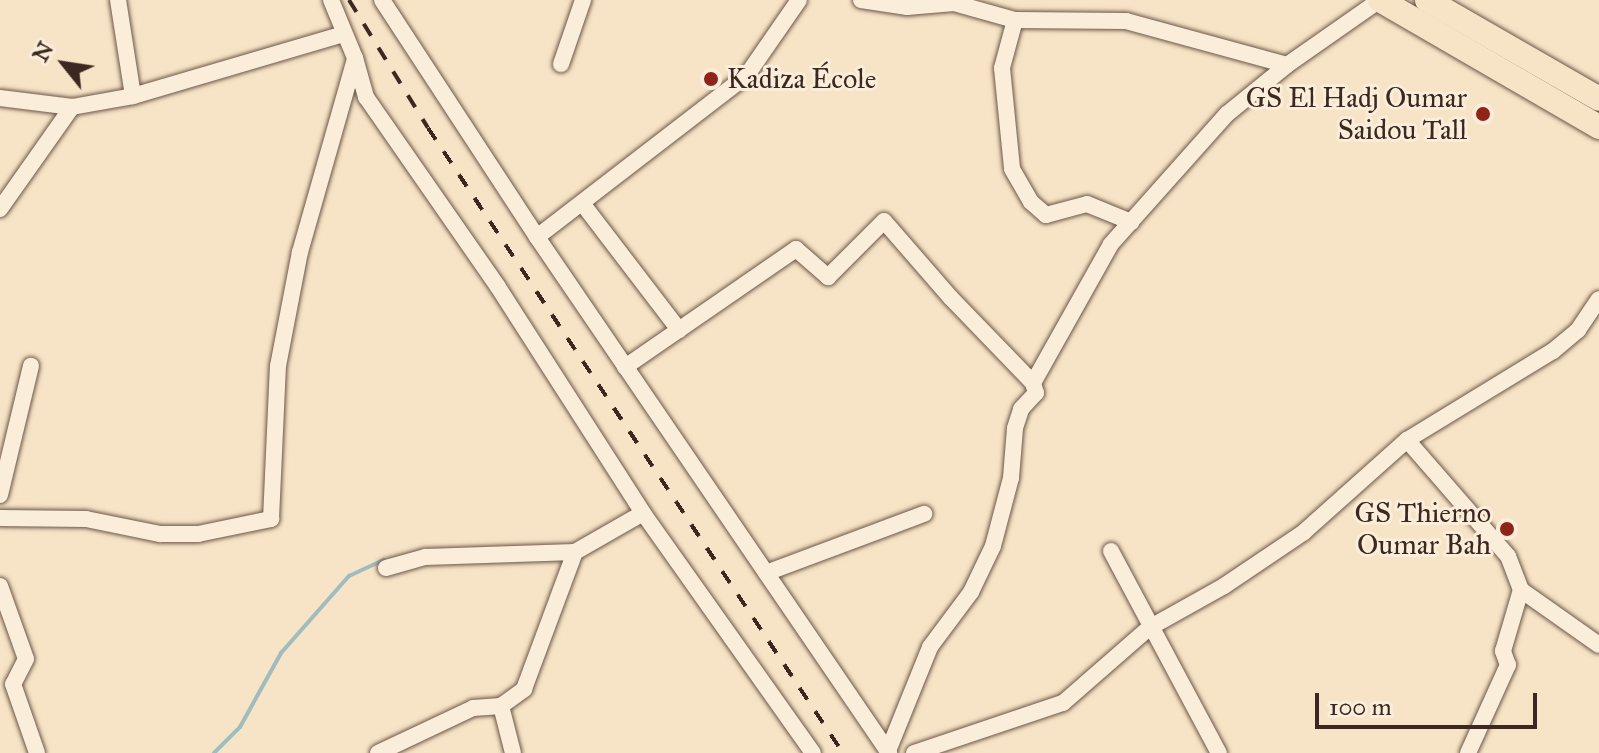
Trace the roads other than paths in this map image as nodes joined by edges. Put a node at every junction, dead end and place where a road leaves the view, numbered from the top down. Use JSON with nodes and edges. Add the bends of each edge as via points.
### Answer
{"nodes":[{"id":1,"x":118,"y":0,"type":"edge"},
{"id":2,"x":331,"y":0,"type":"edge"},
{"id":3,"x":382,"y":0,"type":"edge"},
{"id":4,"x":583,"y":0,"type":"edge"},
{"id":5,"x":799,"y":0,"type":"edge"},
{"id":6,"x":861,"y":0,"type":"edge"},
{"id":7,"x":1380,"y":0,"type":"edge"},
{"id":8,"x":1427,"y":0,"type":"edge"},
{"id":9,"x":1015,"y":20,"type":"junction"},
{"id":10,"x":344,"y":34,"type":"junction"},
{"id":11,"x":355,"y":58,"type":"junction"},
{"id":12,"x":561,"y":64,"type":"dead end"},
{"id":13,"x":1287,"y":65,"type":"junction"},
{"id":14,"x":133,"y":96,"type":"junction"},
{"id":15,"x":0,"y":98,"type":"edge"},
{"id":16,"x":72,"y":107,"type":"junction"},
{"id":17,"x":1596,"y":121,"type":"edge"},
{"id":18,"x":582,"y":203,"type":"junction"},
{"id":19,"x":0,"y":209,"type":"edge"},
{"id":20,"x":1131,"y":222,"type":"junction"},
{"id":21,"x":537,"y":237,"type":"junction"},
{"id":22,"x":1599,"y":299,"type":"edge"},
{"id":23,"x":679,"y":330,"type":"junction"},
{"id":24,"x":31,"y":366,"type":"dead end"},
{"id":25,"x":625,"y":367,"type":"junction"},
{"id":26,"x":1033,"y":383,"type":"junction"},
{"id":27,"x":1407,"y":440,"type":"junction"},
{"id":28,"x":0,"y":495,"type":"edge"},
{"id":29,"x":0,"y":506,"type":"edge"},
{"id":30,"x":643,"y":513,"type":"junction"},
{"id":31,"x":924,"y":514,"type":"dead end"},
{"id":32,"x":0,"y":518,"type":"edge"},
{"id":33,"x":0,"y":526,"type":"edge"},
{"id":34,"x":1111,"y":551,"type":"dead end"},
{"id":35,"x":575,"y":552,"type":"junction"},
{"id":36,"x":386,"y":568,"type":"dead end"},
{"id":37,"x":766,"y":573,"type":"junction"},
{"id":38,"x":0,"y":586,"type":"edge"},
{"id":39,"x":1521,"y":590,"type":"junction"},
{"id":40,"x":1149,"y":628,"type":"junction"},
{"id":41,"x":1599,"y":645,"type":"edge"},
{"id":42,"x":501,"y":706,"type":"junction"},
{"id":43,"x":888,"y":752,"type":"edge"},
{"id":44,"x":37,"y":753,"type":"edge"},
{"id":45,"x":378,"y":753,"type":"edge"},
{"id":46,"x":513,"y":753,"type":"edge"},
{"id":47,"x":813,"y":753,"type":"edge"},
{"id":48,"x":914,"y":753,"type":"edge"},
{"id":49,"x":1219,"y":753,"type":"edge"},
{"id":50,"x":1468,"y":753,"type":"edge"}],
"edges":[{"from":1,"to":14,"type":"street"},
{"from":2,"to":10,"type":"street"},
{"from":3,"to":21,"type":"street"},
{"from":4,"to":12,"type":"street"},
{"from":5,"to":18,"type":"street","via":[[747,75]]},
{"from":6,"to":9,"type":"street","via":[[907,7],[954,3]]},
{"from":7,"to":13,"type":"street"},
{"from":7,"to":17,"type":"main road"},
{"from":8,"to":17,"type":"main road"},
{"from":9,"to":13,"type":"street","via":[[1126,21]]},
{"from":9,"to":20,"type":"street","via":[[1002,68],[1012,169],[1031,202],[1046,215],[1087,204]]},
{"from":10,"to":11,"type":"street"},
{"from":10,"to":14,"type":"street"},
{"from":11,"to":30,"type":"street","via":[[366,97],[498,287]]},
{"from":11,"to":32,"type":"street","via":[[300,252],[281,352],[271,519],[198,534],[160,534],[86,519]]},
{"from":13,"to":20,"type":"street","via":[[1227,114]]},
{"from":14,"to":16,"type":"street"},
{"from":15,"to":16,"type":"street"},
{"from":16,"to":19,"type":"street"},
{"from":18,"to":21,"type":"street"},
{"from":18,"to":23,"type":"street"},
{"from":20,"to":26,"type":"street","via":[[1111,244]]},
{"from":21,"to":25,"type":"street"},
{"from":22,"to":27,"type":"street","via":[[1578,330],[1553,351]]},
{"from":23,"to":25,"type":"street"},
{"from":23,"to":26,"type":"street","via":[[796,249],[828,277],[884,221]]},
{"from":24,"to":28,"type":"street"},
{"from":25,"to":37,"type":"street"},
{"from":26,"to":43,"type":"street","via":[[1036,393],[1021,409],[1015,428],[1011,478],[993,546],[971,592],[930,647]]},
{"from":27,"to":39,"type":"street","via":[[1508,556]]},
{"from":27,"to":40,"type":"street","via":[[1304,532]]},
{"from":29,"to":32,"type":"street"},
{"from":30,"to":35,"type":"street"},
{"from":30,"to":47,"type":"street"},
{"from":31,"to":37,"type":"street"},
{"from":32,"to":33,"type":"street"},
{"from":34,"to":40,"type":"street"},
{"from":35,"to":36,"type":"street","via":[[425,557]]},
{"from":35,"to":42,"type":"street","via":[[524,689]]},
{"from":37,"to":43,"type":"street"},
{"from":38,"to":44,"type":"street","via":[[26,659],[13,684]]},
{"from":39,"to":41,"type":"street"},
{"from":39,"to":50,"type":"street","via":[[1503,651],[1508,665]]},
{"from":40,"to":48,"type":"street","via":[[1063,703]]},
{"from":40,"to":49,"type":"street"},
{"from":42,"to":45,"type":"street","via":[[473,708]]},
{"from":42,"to":46,"type":"street"}]}
